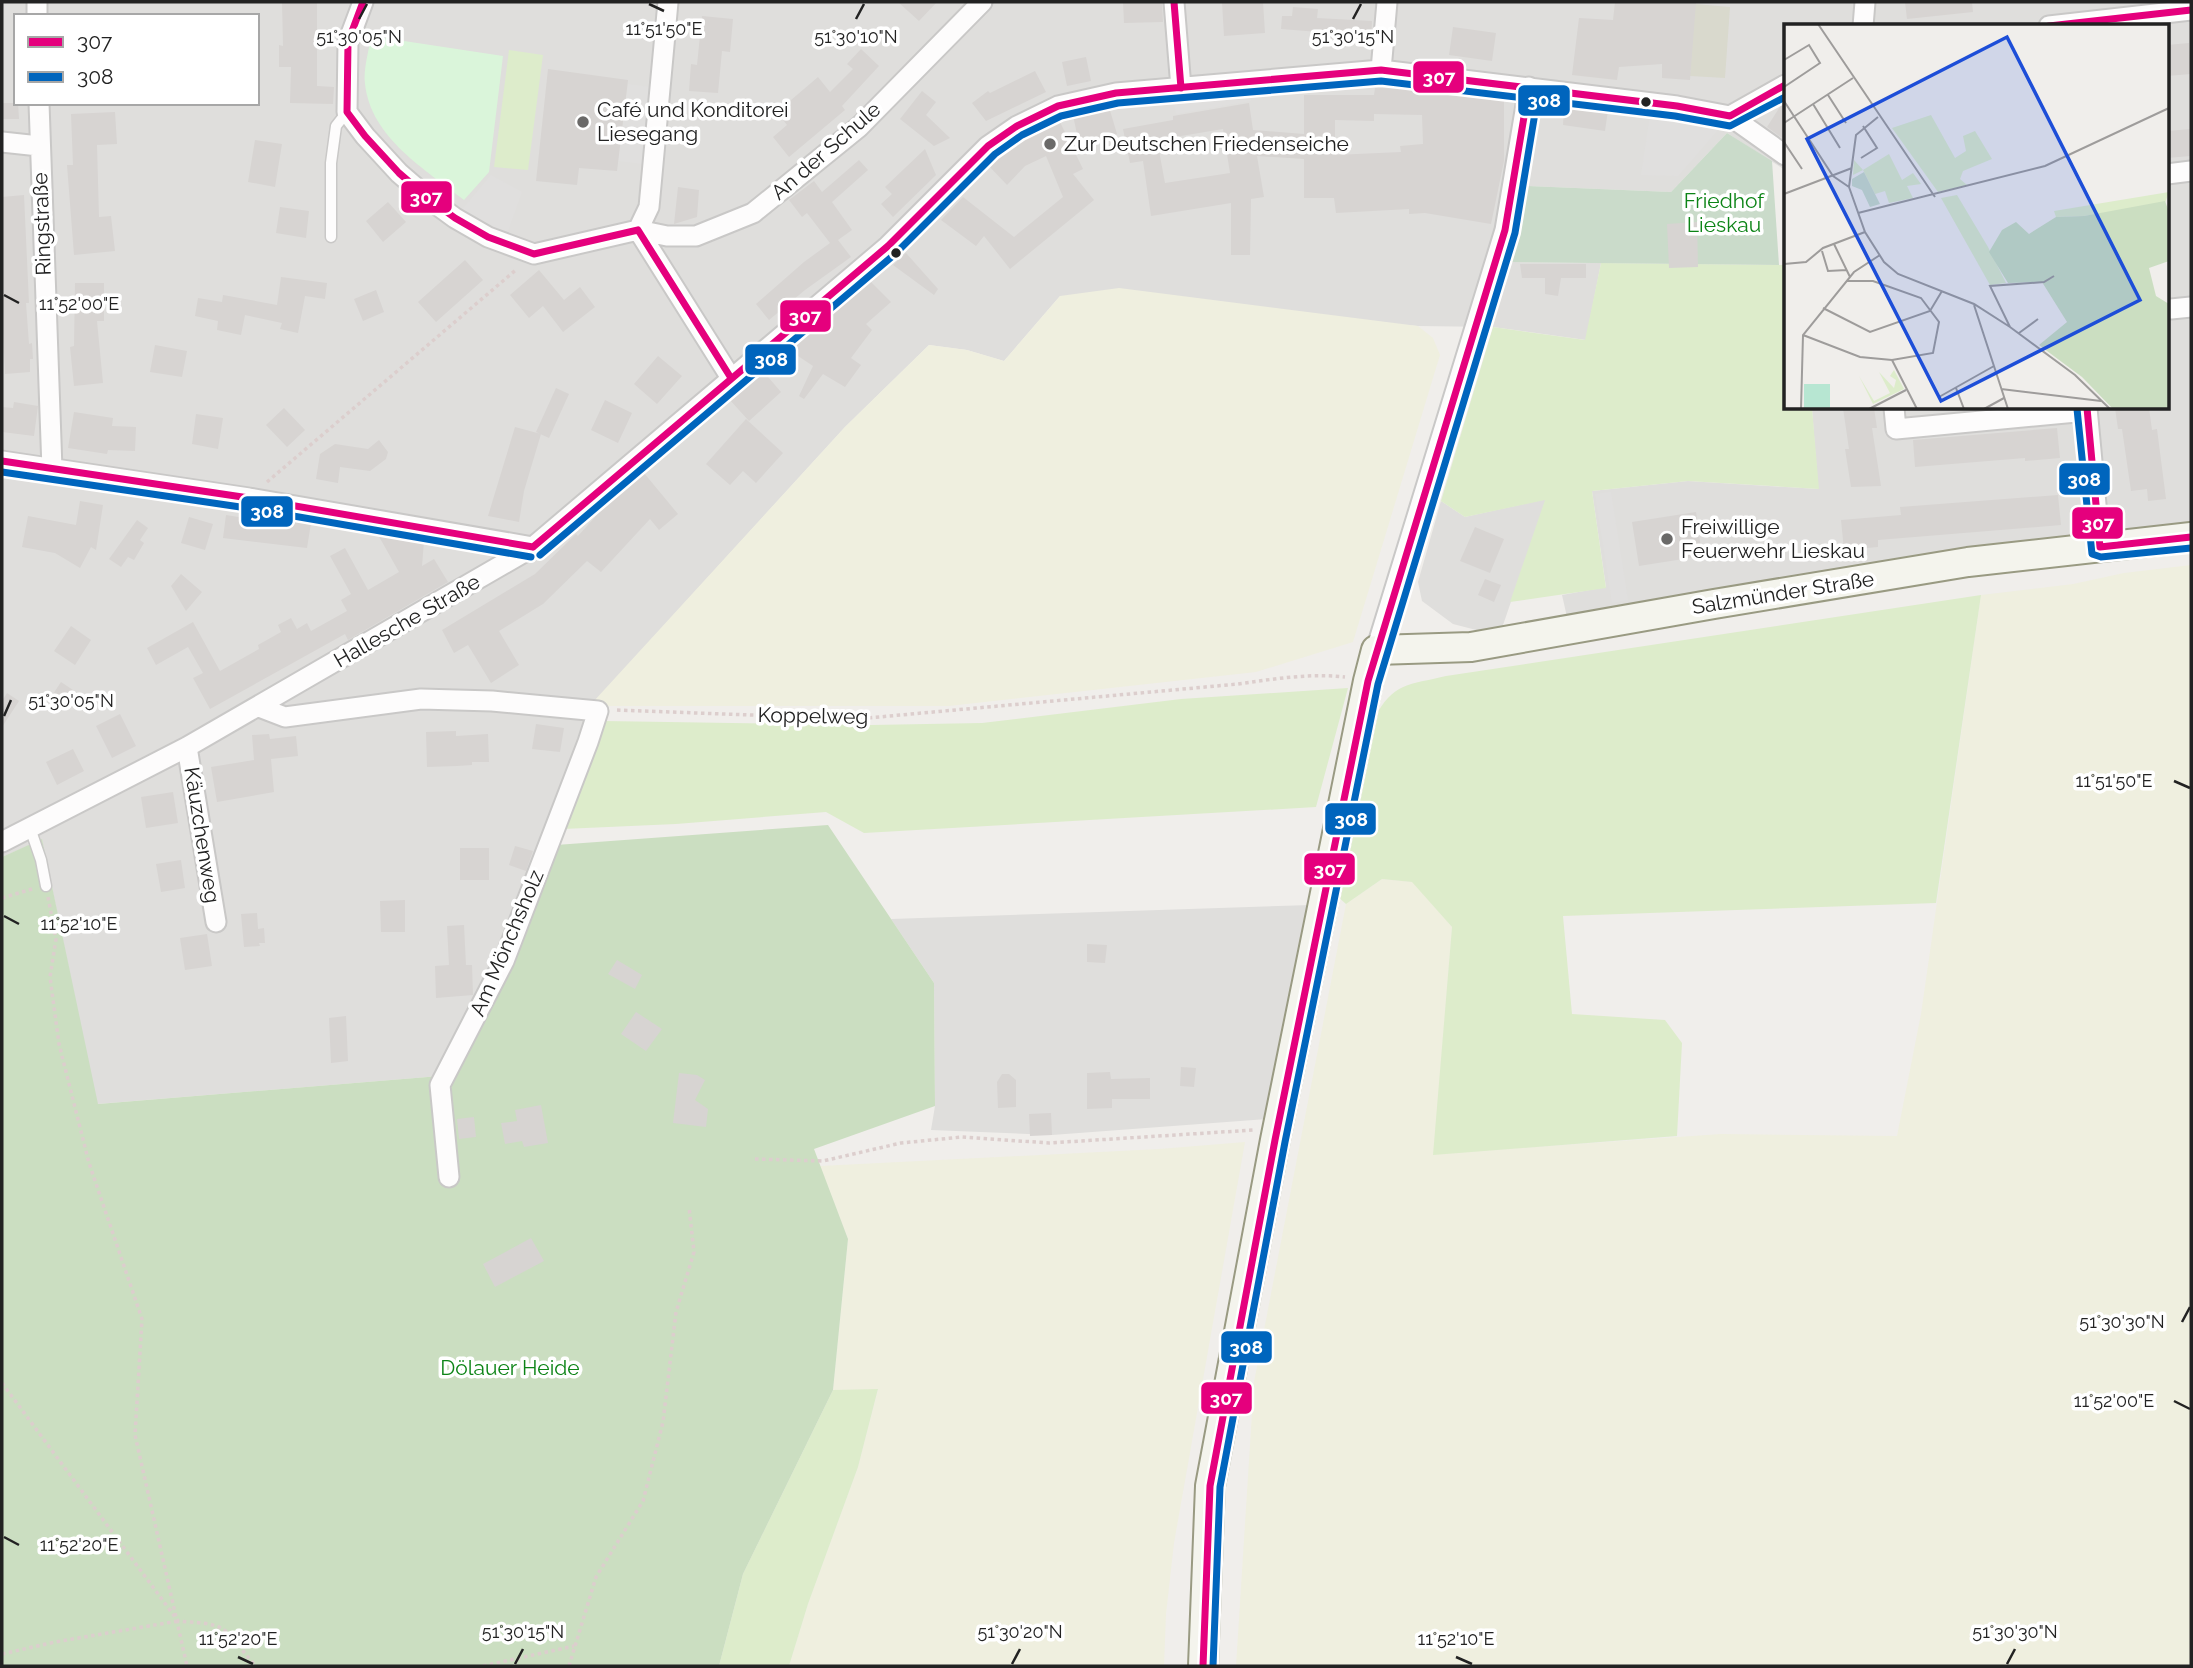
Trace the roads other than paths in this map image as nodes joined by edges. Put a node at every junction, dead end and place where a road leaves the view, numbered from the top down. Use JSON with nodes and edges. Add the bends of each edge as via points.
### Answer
{"nodes":[{"id":1,"x":363,"y":2,"type":"edge"},
{"id":2,"x":668,"y":2,"type":"edge"},
{"id":3,"x":982,"y":2,"type":"edge"},
{"id":4,"x":1174,"y":2,"type":"edge"},
{"id":5,"x":1388,"y":2,"type":"edge"},
{"id":6,"x":1866,"y":2,"type":"edge"},
{"id":7,"x":2191,"y":10,"type":"edge"},
{"id":8,"x":1863,"y":24,"type":"edge"},
{"id":9,"x":2067,"y":24,"type":"edge"},
{"id":10,"x":1381,"y":70,"type":"junction"},
{"id":11,"x":1784,"y":86,"type":"edge"},
{"id":12,"x":1529,"y":87,"type":"junction"},
{"id":13,"x":1181,"y":88,"type":"junction"},
{"id":14,"x":39,"y":105,"type":"edge"},
{"id":15,"x":347,"y":112,"type":"junction"},
{"id":16,"x":1730,"y":116,"type":"junction"},
{"id":17,"x":2,"y":142,"type":"edge"},
{"id":18,"x":39,"y":146,"type":"junction"},
{"id":19,"x":1784,"y":154,"type":"edge"},
{"id":20,"x":2191,"y":171,"type":"edge"},
{"id":21,"x":2168,"y":174,"type":"edge"},
{"id":22,"x":638,"y":230,"type":"junction"},
{"id":23,"x":331,"y":237,"type":"dead end"},
{"id":24,"x":2191,"y":307,"type":"edge"},
{"id":25,"x":2171,"y":309,"type":"dead end"},
{"id":26,"x":731,"y":378,"type":"junction"},
{"id":27,"x":1894,"y":410,"type":"edge"},
{"id":28,"x":2077,"y":410,"type":"edge"},
{"id":29,"x":2087,"y":410,"type":"edge"},
{"id":30,"x":2,"y":461,"type":"edge"},
{"id":31,"x":52,"y":469,"type":"junction"},
{"id":32,"x":2191,"y":537,"type":"edge"},
{"id":33,"x":533,"y":547,"type":"junction"},
{"id":34,"x":2100,"y":547,"type":"junction"},
{"id":35,"x":1376,"y":650,"type":"junction"},
{"id":36,"x":259,"y":707,"type":"junction"},
{"id":37,"x":187,"y":747,"type":"junction"},
{"id":38,"x":30,"y":828,"type":"junction"},
{"id":39,"x":2,"y":842,"type":"edge"},
{"id":40,"x":46,"y":886,"type":"road end"},
{"id":41,"x":216,"y":922,"type":"dead end"},
{"id":42,"x":449,"y":1177,"type":"dead end"},
{"id":43,"x":1203,"y":1666,"type":"edge"}],
"edges":[{"from":1,"to":15,"type":"street","via":[[348,42]]},
{"from":2,"to":22,"type":"street","via":[[649,207]]},
{"from":3,"to":22,"type":"street","name":"An der Schule","via":[[859,127],[753,213],[696,236]]},
{"from":4,"to":13,"type":"street"},
{"from":5,"to":10,"type":"street"},
{"from":6,"to":8,"type":"street"},
{"from":7,"to":9,"type":"street"},
{"from":10,"to":12,"type":"street","name":"Hallesche Straße"},
{"from":10,"to":13,"type":"street","name":"Hallesche Straße"},
{"from":11,"to":16,"type":"street"},
{"from":12,"to":16,"type":"street","name":"Hallesche Straße"},
{"from":12,"to":35,"type":"street","via":[[1505,230]]},
{"from":13,"to":26,"type":"street","name":"Hallesche Straße","via":[[1116,93],[1058,106],[1017,126],[988,146],[888,246]]},
{"from":14,"to":18,"type":"street","name":"Ringstraße"},
{"from":15,"to":22,"type":"street","via":[[429,199],[488,237],[534,254]]},
{"from":15,"to":23,"type":"lane","via":[[335,126]]},
{"from":16,"to":19,"type":"street","name":"Hallesche Straße"},
{"from":17,"to":18,"type":"street","name":"Ringstraße"},
{"from":18,"to":31,"type":"street","name":"Ringstraße"},
{"from":20,"to":21,"type":"street"},
{"from":22,"to":26,"type":"street"},
{"from":24,"to":25,"type":"street"},
{"from":26,"to":33,"type":"street","name":"Hallesche Straße"},
{"from":27,"to":28,"type":"street","via":[[1896,429]]},
{"from":29,"to":34,"type":"street"},
{"from":30,"to":31,"type":"street"},
{"from":31,"to":33,"type":"street"},
{"from":32,"to":34,"type":"street","name":"Salzmünder Straße"},
{"from":33,"to":36,"type":"street","name":"Hallesche Straße"},
{"from":34,"to":35,"type":"street","name":"Salzmünder Straße","via":[[1941,567],[1471,647]]},
{"from":35,"to":43,"type":"street","via":[[1277,1130],[1210,1486]]},
{"from":36,"to":37,"type":"street","name":"Hallesche Straße"},
{"from":36,"to":42,"type":"street","name":"Am Mönchsholz","via":[[285,717],[421,699],[598,711],[504,961],[440,1085]]},
{"from":37,"to":38,"type":"street","name":"Hallesche Straße"},
{"from":37,"to":41,"type":"street","name":"Käuzchenweg"},
{"from":38,"to":39,"type":"street","name":"Hallesche Straße"},
{"from":38,"to":40,"type":"lane"}]}
